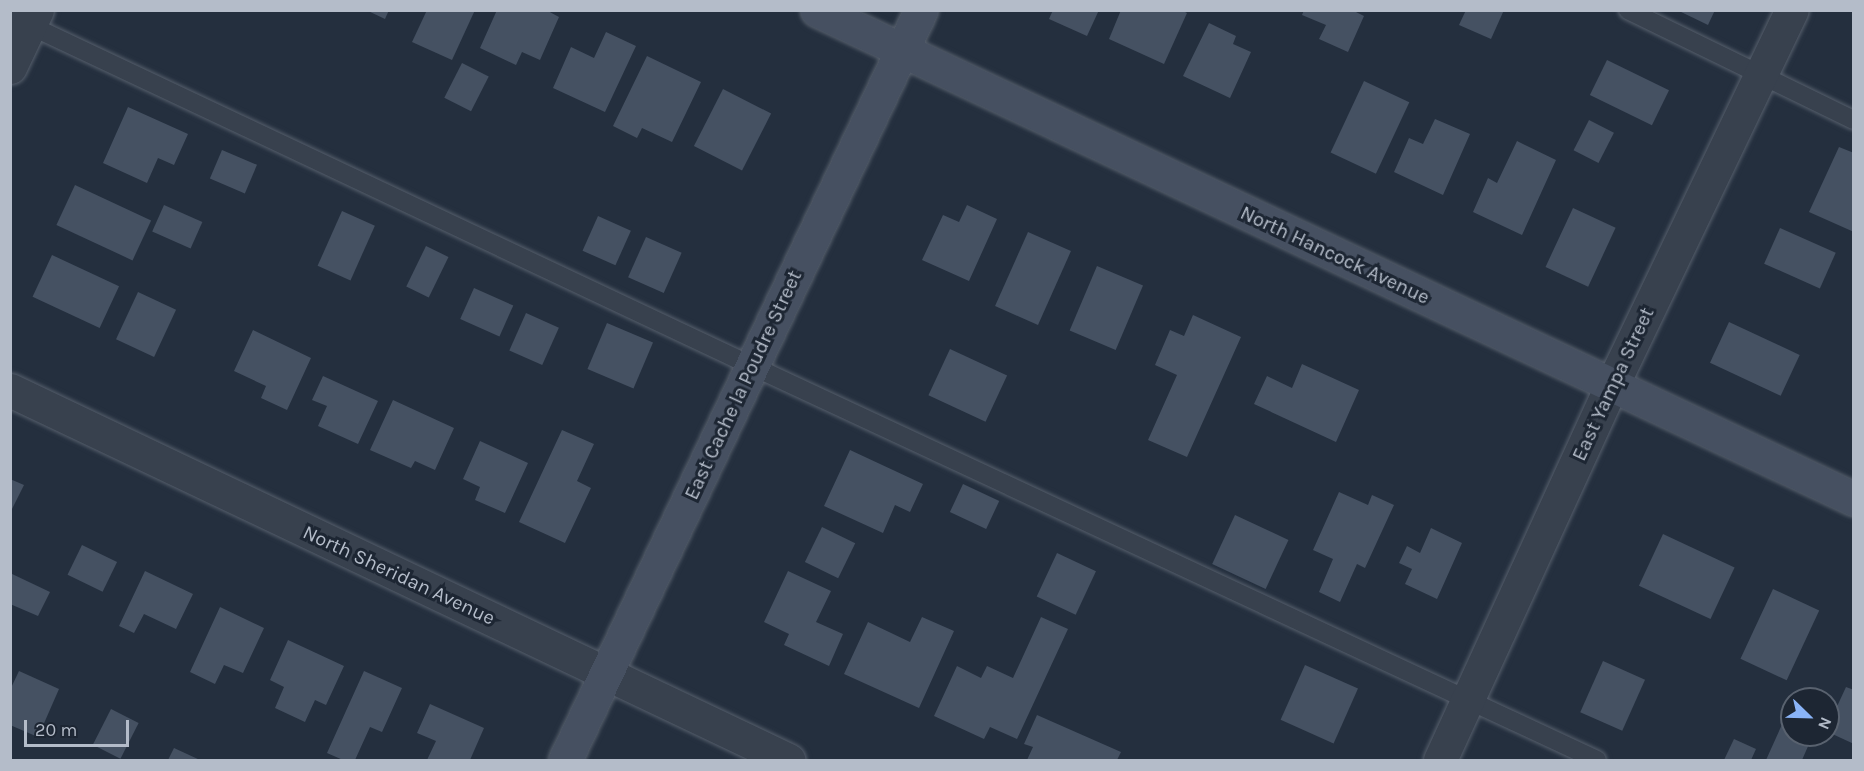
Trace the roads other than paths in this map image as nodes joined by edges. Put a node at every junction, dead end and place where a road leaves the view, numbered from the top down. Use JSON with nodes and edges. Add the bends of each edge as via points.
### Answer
{"nodes":[{"id":1,"x":817,"y":10,"type":"edge"},
{"id":2,"x":921,"y":10,"type":"edge"},
{"id":3,"x":1628,"y":10,"type":"edge"},
{"id":4,"x":1792,"y":10,"type":"edge"},
{"id":5,"x":26,"y":17,"type":"edge"},
{"id":6,"x":902,"y":51,"type":"junction"},
{"id":7,"x":10,"y":67,"type":"edge"},
{"id":8,"x":1762,"y":74,"type":"junction"},
{"id":9,"x":1854,"y":120,"type":"edge"},
{"id":10,"x":752,"y":366,"type":"junction"},
{"id":11,"x":1612,"y":385,"type":"junction"},
{"id":12,"x":10,"y":390,"type":"edge"},
{"id":13,"x":1854,"y":499,"type":"edge"},
{"id":14,"x":606,"y":673,"type":"junction"},
{"id":15,"x":1467,"y":700,"type":"junction"},
{"id":16,"x":565,"y":760,"type":"edge"},
{"id":17,"x":788,"y":760,"type":"edge"},
{"id":18,"x":1440,"y":760,"type":"edge"},
{"id":19,"x":1597,"y":760,"type":"edge"}],
"edges":[{"from":1,"to":6,"type":"main road","name":"North Hancock Avenue"},
{"from":2,"to":6,"type":"main road","name":"East Cache la Poudre Street"},
{"from":3,"to":8,"type":"lane"},
{"from":4,"to":8,"type":"street","name":"East Yampa Street"},
{"from":5,"to":7,"type":"street"},
{"from":5,"to":10,"type":"lane"},
{"from":6,"to":10,"type":"main road","name":"East Cache la Poudre Street"},
{"from":6,"to":11,"type":"main road","name":"North Hancock Avenue"},
{"from":8,"to":9,"type":"lane"},
{"from":8,"to":11,"type":"street","name":"East Yampa Street"},
{"from":10,"to":14,"type":"main road","name":"East Cache la Poudre Street"},
{"from":10,"to":15,"type":"lane"},
{"from":11,"to":13,"type":"main road","name":"North Hancock Avenue"},
{"from":11,"to":15,"type":"street","name":"East Yampa Street"},
{"from":12,"to":14,"type":"street","name":"North Sheridan Avenue"},
{"from":14,"to":16,"type":"main road","name":"East Cache la Poudre Street"},
{"from":14,"to":17,"type":"street","name":"North Sheridan Avenue"},
{"from":15,"to":18,"type":"street","name":"East Yampa Street"},
{"from":15,"to":19,"type":"lane"}]}
